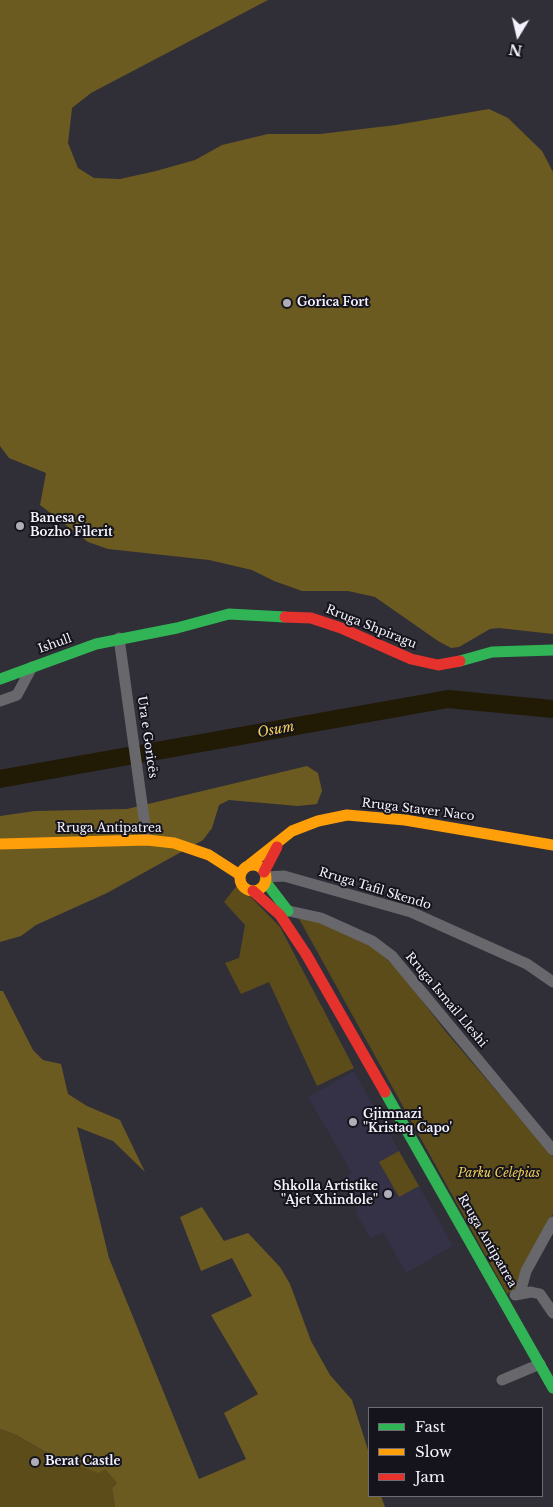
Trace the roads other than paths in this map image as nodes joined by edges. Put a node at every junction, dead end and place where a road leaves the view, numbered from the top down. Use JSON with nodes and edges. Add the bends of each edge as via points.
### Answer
{"nodes":[{"id":1,"x":119,"y":638,"type":"junction"},
{"id":2,"x":553,"y":650,"type":"edge"},
{"id":3,"x":32,"y":667,"type":"junction"},
{"id":4,"x":0,"y":678,"type":"edge"},
{"id":5,"x":0,"y":701,"type":"edge"},
{"id":6,"x":282,"y":837,"type":"junction"},
{"id":7,"x":148,"y":840,"type":"junction"},
{"id":8,"x":0,"y":844,"type":"edge"},
{"id":9,"x":553,"y":845,"type":"edge"},
{"id":10,"x":249,"y":866,"type":"junction"},
{"id":11,"x":240,"y":875,"type":"junction"},
{"id":12,"x":265,"y":877,"type":"junction"},
{"id":13,"x":252,"y":891,"type":"junction"},
{"id":14,"x":288,"y":911,"type":"junction"},
{"id":15,"x":553,"y":982,"type":"edge"},
{"id":16,"x":350,"y":1030,"type":"junction"},
{"id":17,"x":553,"y":1150,"type":"edge"},
{"id":18,"x":553,"y":1222,"type":"edge"},
{"id":19,"x":520,"y":1293,"type":"junction"},
{"id":20,"x":504,"y":1300,"type":"junction"},
{"id":21,"x":553,"y":1313,"type":"edge"},
{"id":22,"x":540,"y":1364,"type":"junction"},
{"id":23,"x":502,"y":1380,"type":"dead end"},
{"id":24,"x":553,"y":1388,"type":"edge"}],
"edges":[{"from":1,"to":2,"type":"main road","name":"Rruga Shpiragu","via":[[178,628],[217,615],[245,614],[296,617],[328,623],[411,659],[438,665],[492,652]]},
{"from":1,"to":3,"type":"main road","name":"Ishull"},
{"from":1,"to":7,"type":"street","name":"Ura e Goricës"},
{"from":3,"to":4,"type":"main road","name":"Ishull"},
{"from":3,"to":5,"type":"street","via":[[17,695]]},
{"from":6,"to":9,"type":"main road","name":"Rruga Staver Naco","via":[[318,821],[347,815],[405,820]]},
{"from":6,"to":10,"type":"main road","name":"Rruga Staver Naco"},
{"from":6,"to":12,"type":"main road"},
{"from":7,"to":8,"type":"main road","name":"Rruga Antipatrea"},
{"from":7,"to":11,"type":"main road","name":"Rruga Antipatrea","via":[[174,843],[209,855]]},
{"from":10,"to":11,"type":"main road"},
{"from":10,"to":12,"type":"main road","via":[[258,866]]},
{"from":11,"to":13,"type":"main road","name":"Rruga Antipatrea","via":[[243,887]]},
{"from":12,"to":13,"type":"main road","via":[[260,889]]},
{"from":12,"to":14,"type":"main road","name":"Rruga Antipatrea"},
{"from":12,"to":15,"type":"street","name":"Rruga Tafil Skendo","via":[[284,876],[411,912],[527,964]]},
{"from":13,"to":16,"type":"main road","name":"Rruga Antipatrea","via":[[287,924]]},
{"from":14,"to":16,"type":"main road","name":"Rruga Antipatrea","via":[[345,1009]]},
{"from":14,"to":17,"type":"street","name":"Rruga Ismail Lleshi","via":[[328,921],[372,941],[392,956]]},
{"from":16,"to":20,"type":"main road","name":"Rruga Antipatrea"},
{"from":18,"to":19,"type":"street","via":[[526,1271]]},
{"from":19,"to":20,"type":"street"},
{"from":19,"to":21,"type":"street","via":[[540,1294]]},
{"from":20,"to":22,"type":"main road","name":"Rruga Antipatrea"},
{"from":22,"to":23,"type":"street"},
{"from":22,"to":24,"type":"main road","name":"Rruga Antipatrea"}]}
